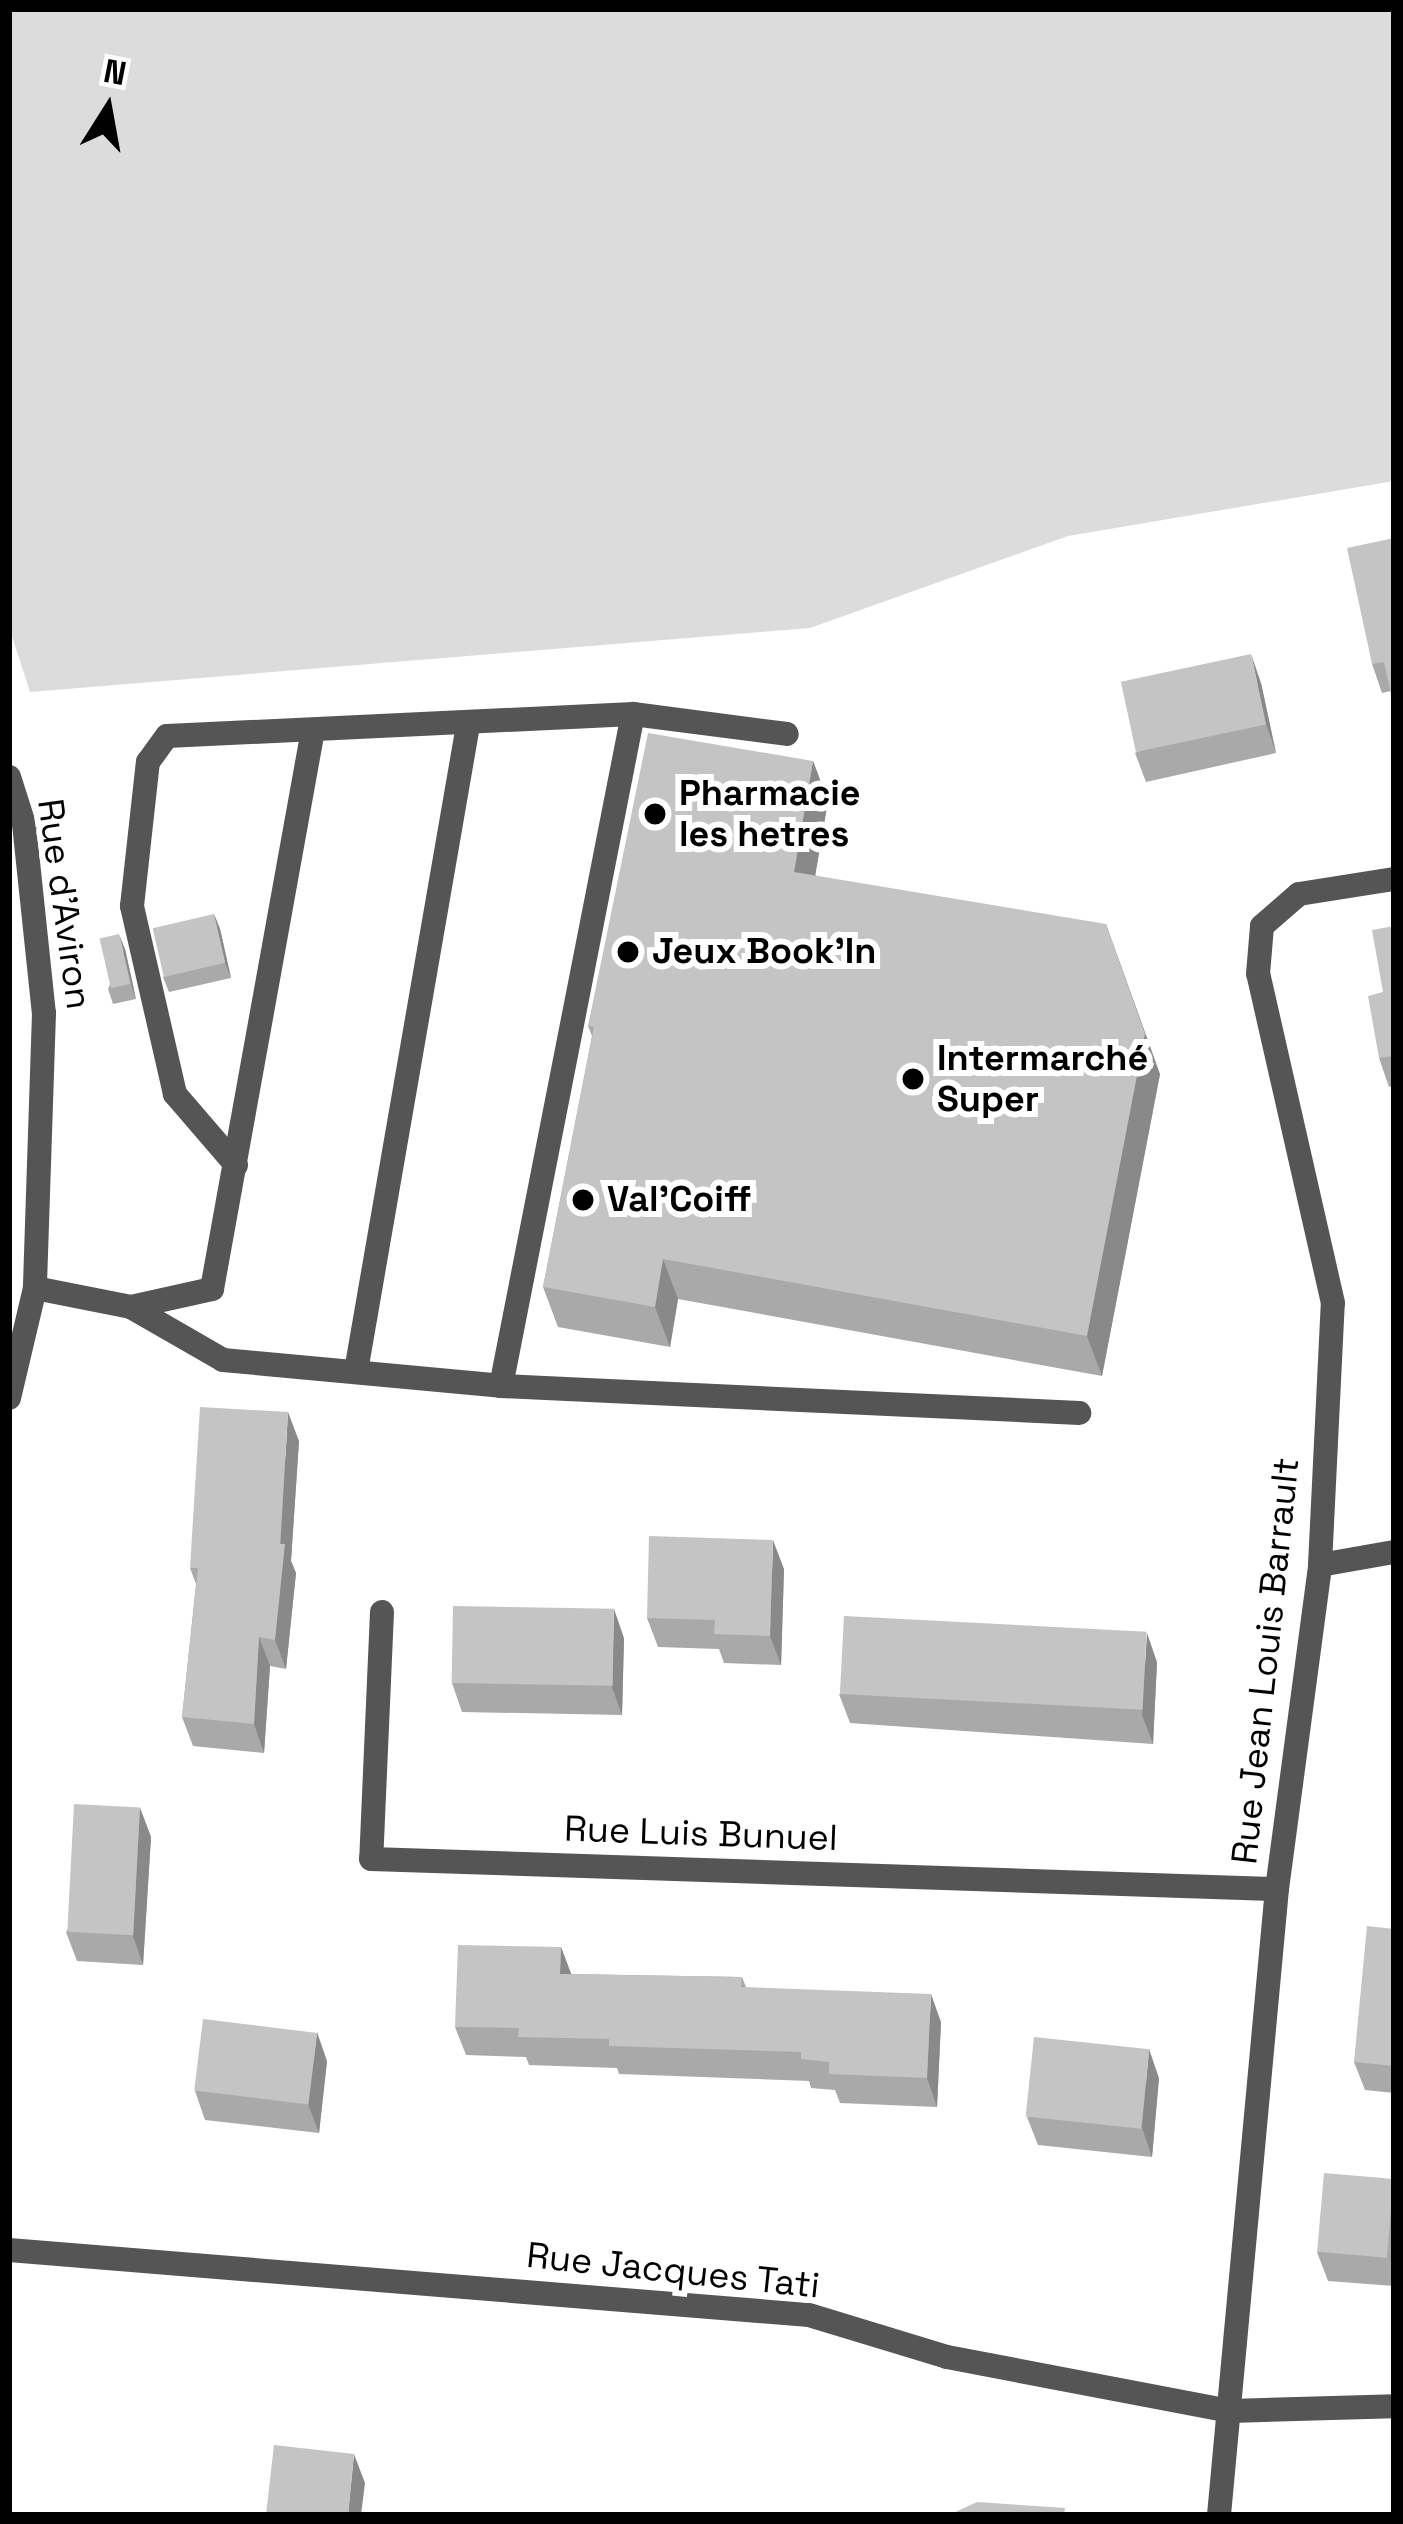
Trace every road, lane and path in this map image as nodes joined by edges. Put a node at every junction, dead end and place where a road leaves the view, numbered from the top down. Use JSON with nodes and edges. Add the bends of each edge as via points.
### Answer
{"nodes":[{"id":1,"x":632,"y":715,"type":"junction"},
{"id":2,"x":468,"y":724,"type":"junction"},
{"id":3,"x":313,"y":730,"type":"junction"},
{"id":4,"x":787,"y":734,"type":"dead end"},
{"id":5,"x":9,"y":777,"type":"edge"},
{"id":6,"x":1394,"y":879,"type":"edge"},
{"id":7,"x":236,"y":1166,"type":"junction"},
{"id":8,"x":35,"y":1288,"type":"junction"},
{"id":9,"x":131,"y":1307,"type":"junction"},
{"id":10,"x":356,"y":1371,"type":"junction"},
{"id":11,"x":501,"y":1386,"type":"junction"},
{"id":12,"x":9,"y":1398,"type":"edge"},
{"id":13,"x":1079,"y":1413,"type":"dead end"},
{"id":14,"x":1394,"y":1552,"type":"edge"},
{"id":15,"x":1320,"y":1564,"type":"junction"},
{"id":16,"x":382,"y":1612,"type":"dead end"},
{"id":17,"x":1277,"y":1889,"type":"junction"},
{"id":18,"x":9,"y":2250,"type":"edge"},
{"id":19,"x":1394,"y":2406,"type":"edge"},
{"id":20,"x":1229,"y":2411,"type":"junction"},
{"id":21,"x":1220,"y":2515,"type":"edge"}],
"edges":[{"from":1,"to":2,"type":"street"},
{"from":1,"to":4,"type":"street"},
{"from":1,"to":11,"type":"street"},
{"from":2,"to":3,"type":"street"},
{"from":2,"to":10,"type":"street"},
{"from":3,"to":7,"type":"street"},
{"from":3,"to":7,"type":"street","via":[[167,736],[148,762],[132,905],[175,1094]]},
{"from":5,"to":8,"type":"street","name":"Rue d'Aviron","via":[[24,824],[44,1013]]},
{"from":6,"to":15,"type":"street","name":"Rue Jean Louis Barrault","via":[[1299,894],[1262,926],[1258,974],[1333,1303]]},
{"from":7,"to":9,"type":"street","via":[[212,1289]]},
{"from":8,"to":9,"type":"street"},
{"from":8,"to":12,"type":"street","name":"Rue d'Aviron"},
{"from":9,"to":10,"type":"street","via":[[223,1360]]},
{"from":10,"to":11,"type":"street"},
{"from":11,"to":13,"type":"street"},
{"from":14,"to":15,"type":"street"},
{"from":15,"to":17,"type":"street","name":"Rue Jean Louis Barrault"},
{"from":16,"to":17,"type":"street","name":"Rue Luis Bunuel","via":[[370,1859]]},
{"from":17,"to":20,"type":"street","name":"Rue Jean Louis Barrault"},
{"from":18,"to":20,"type":"street","name":"Rue Jacques Tati","via":[[809,2315],[947,2357]]},
{"from":19,"to":20,"type":"street","name":"Rue Jacques Tati"},
{"from":20,"to":21,"type":"street","name":"Rue Jean Louis Barrault"}]}
